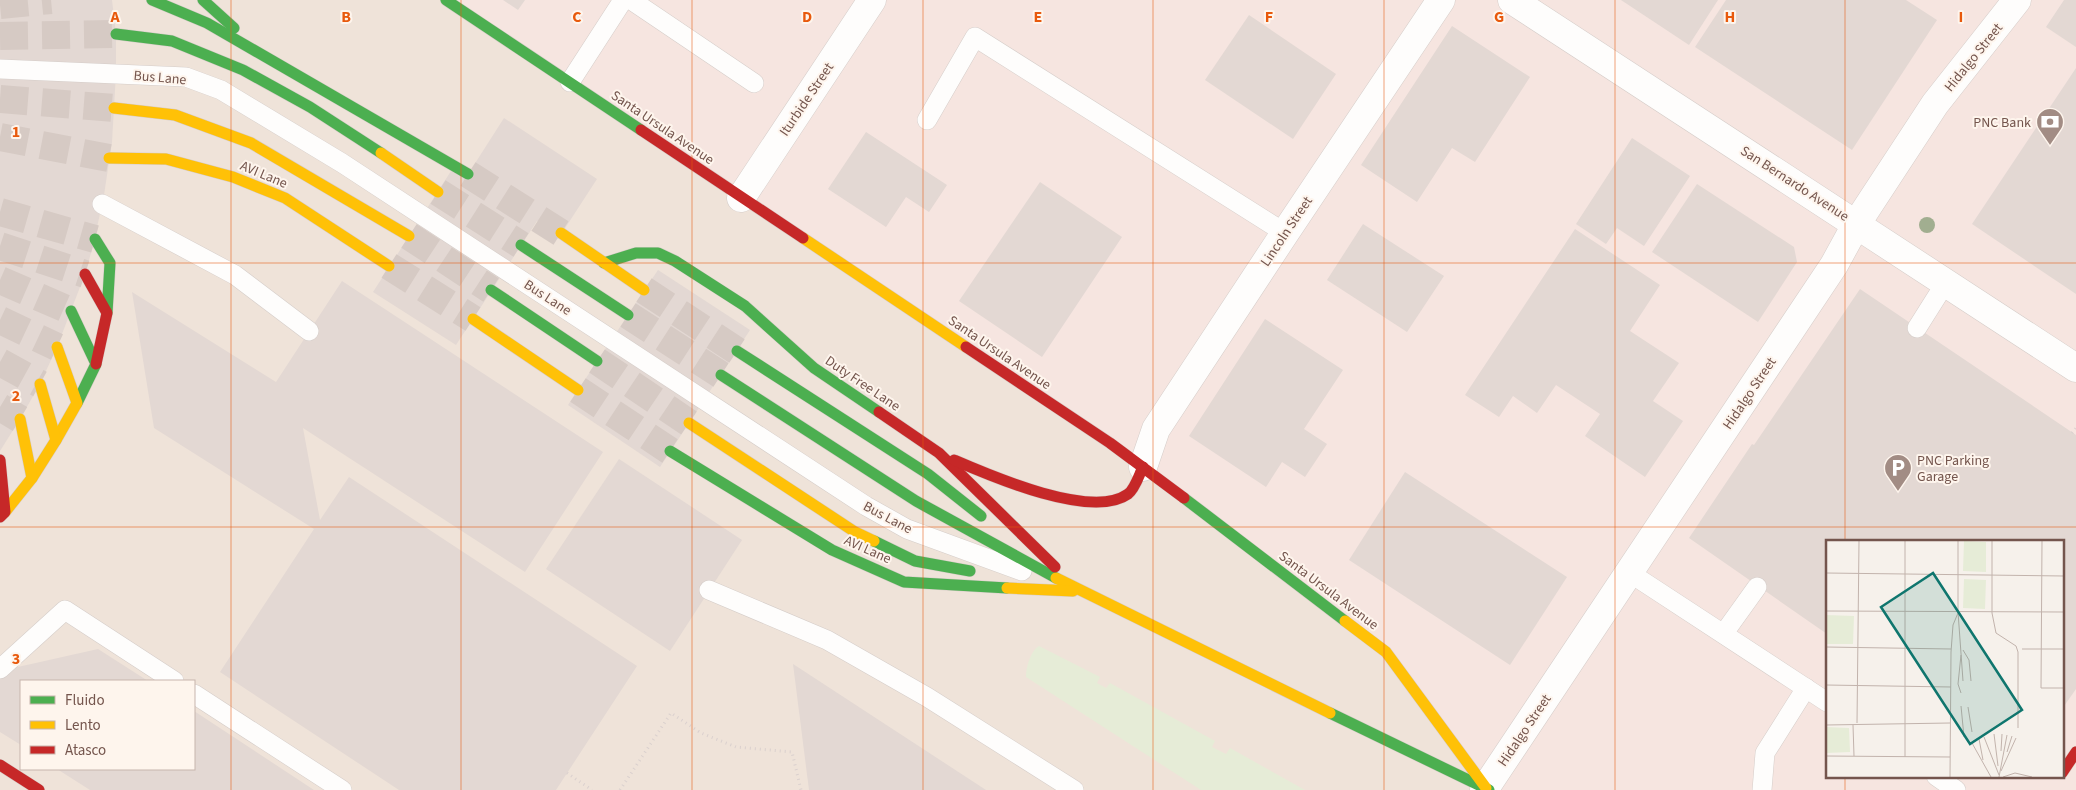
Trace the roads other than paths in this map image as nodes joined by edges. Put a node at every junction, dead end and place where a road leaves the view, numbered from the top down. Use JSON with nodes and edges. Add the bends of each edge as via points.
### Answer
{"nodes":[{"id":1,"x":152,"y":0,"type":"edge"},
{"id":2,"x":203,"y":0,"type":"edge"},
{"id":3,"x":446,"y":0,"type":"edge"},
{"id":4,"x":623,"y":0,"type":"edge"},
{"id":5,"x":631,"y":0,"type":"edge"},
{"id":6,"x":872,"y":0,"type":"edge"},
{"id":7,"x":1441,"y":0,"type":"edge"},
{"id":8,"x":1512,"y":0,"type":"edge"},
{"id":9,"x":2017,"y":0,"type":"edge"},
{"id":10,"x":116,"y":34,"type":"tunnel mouth"},
{"id":11,"x":264,"y":56,"type":"junction"},
{"id":12,"x":0,"y":69,"type":"edge"},
{"id":13,"x":570,"y":82,"type":"junction"},
{"id":14,"x":754,"y":83,"type":"dead end"},
{"id":15,"x":114,"y":108,"type":"tunnel mouth"},
{"id":16,"x":927,"y":120,"type":"dead end"},
{"id":17,"x":110,"y":158,"type":"tunnel mouth"},
{"id":18,"x":468,"y":174,"type":"tunnel mouth"},
{"id":19,"x":438,"y":192,"type":"tunnel mouth"},
{"id":20,"x":740,"y":198,"type":"junction"},
{"id":21,"x":102,"y":204,"type":"dead end"},
{"id":22,"x":1856,"y":223,"type":"junction"},
{"id":23,"x":561,"y":233,"type":"tunnel mouth"},
{"id":24,"x":1284,"y":233,"type":"junction"},
{"id":25,"x":409,"y":236,"type":"tunnel mouth"},
{"id":26,"x":95,"y":239,"type":"tunnel mouth"},
{"id":27,"x":521,"y":246,"type":"tunnel mouth"},
{"id":28,"x":604,"y":263,"type":"junction"},
{"id":29,"x":389,"y":266,"type":"tunnel mouth"},
{"id":30,"x":85,"y":274,"type":"tunnel mouth"},
{"id":31,"x":1946,"y":282,"type":"junction"},
{"id":32,"x":492,"y":290,"type":"tunnel mouth"},
{"id":33,"x":644,"y":290,"type":"tunnel mouth"},
{"id":34,"x":72,"y":311,"type":"tunnel mouth"},
{"id":35,"x":107,"y":314,"type":"junction"},
{"id":36,"x":628,"y":315,"type":"tunnel mouth"},
{"id":37,"x":473,"y":319,"type":"tunnel mouth"},
{"id":38,"x":1918,"y":328,"type":"dead end"},
{"id":39,"x":309,"y":331,"type":"dead end"},
{"id":40,"x":57,"y":347,"type":"dead end"},
{"id":41,"x":737,"y":351,"type":"tunnel mouth"},
{"id":42,"x":597,"y":361,"type":"tunnel mouth"},
{"id":43,"x":96,"y":364,"type":"junction"},
{"id":44,"x":2076,"y":368,"type":"edge"},
{"id":45,"x":721,"y":374,"type":"tunnel mouth"},
{"id":46,"x":40,"y":384,"type":"dead end"},
{"id":47,"x":578,"y":390,"type":"tunnel mouth"},
{"id":48,"x":77,"y":403,"type":"junction"},
{"id":49,"x":20,"y":419,"type":"dead end"},
{"id":50,"x":689,"y":423,"type":"tunnel mouth"},
{"id":51,"x":56,"y":440,"type":"junction"},
{"id":52,"x":670,"y":451,"type":"tunnel mouth"},
{"id":53,"x":939,"y":453,"type":"junction"},
{"id":54,"x":0,"y":460,"type":"edge"},
{"id":55,"x":1143,"y":467,"type":"junction"},
{"id":56,"x":32,"y":478,"type":"junction"},
{"id":57,"x":2,"y":515,"type":"edge"},
{"id":58,"x":988,"y":521,"type":"dead end"},
{"id":59,"x":1004,"y":533,"type":"dead end"},
{"id":60,"x":1630,"y":573,"type":"junction"},
{"id":61,"x":1757,"y":587,"type":"dead end"},
{"id":62,"x":709,"y":590,"type":"dead end"},
{"id":63,"x":1080,"y":591,"type":"junction"},
{"id":64,"x":1724,"y":633,"type":"junction"},
{"id":65,"x":0,"y":669,"type":"edge"},
{"id":66,"x":172,"y":680,"type":"edge"},
{"id":67,"x":1806,"y":688,"type":"junction"},
{"id":68,"x":195,"y":695,"type":"edge"},
{"id":69,"x":1826,"y":701,"type":"edge"},
{"id":70,"x":0,"y":765,"type":"edge"},
{"id":71,"x":1939,"y":778,"type":"edge"},
{"id":72,"x":1487,"y":789,"type":"edge"},
{"id":73,"x":39,"y":790,"type":"edge"},
{"id":74,"x":342,"y":790,"type":"edge"},
{"id":75,"x":1074,"y":790,"type":"edge"},
{"id":76,"x":1762,"y":790,"type":"edge"},
{"id":77,"x":1956,"y":790,"type":"edge"}],
"edges":[{"from":1,"to":11,"type":"main road","via":[[207,24]]},
{"from":2,"to":11,"type":"main road"},
{"from":3,"to":13,"type":"main road","name":"Santa Ursula Avenue"},
{"from":4,"to":13,"type":"lane"},
{"from":5,"to":14,"type":"lane"},
{"from":6,"to":20,"type":"street","name":"Iturbide Street"},
{"from":7,"to":24,"type":"street","name":"Lincoln Street"},
{"from":8,"to":22,"type":"street","name":"San Bernardo Avenue"},
{"from":9,"to":22,"type":"street","name":"Hidalgo Street","via":[[1935,104]]},
{"from":10,"to":19,"type":"main road","via":[[171,41],[253,75],[285,91]]},
{"from":11,"to":18,"type":"main road"},
{"from":12,"to":63,"type":"lane","name":"Bus Lane","via":[[186,77],[220,90],[350,168],[866,506],[907,529]]},
{"from":13,"to":20,"type":"main road","name":"Santa Ursula Avenue"},
{"from":15,"to":25,"type":"main road","via":[[175,115],[251,143]]},
{"from":16,"to":24,"type":"lane","via":[[975,37]]},
{"from":17,"to":29,"type":"main road","name":"AVI Lane","via":[[166,159],[233,177],[284,198]]},
{"from":20,"to":55,"type":"main road","name":"Santa Ursula Avenue"},
{"from":21,"to":39,"type":"lane","via":[[234,275]]},
{"from":22,"to":31,"type":"street","name":"San Bernardo Avenue"},
{"from":22,"to":60,"type":"street","name":"Hidalgo Street","via":[[1834,265]]},
{"from":23,"to":28,"type":"main road"},
{"from":24,"to":55,"type":"street","name":"Lincoln Street","via":[[1156,429]]},
{"from":26,"to":35,"type":"main road","via":[[110,263]]},
{"from":27,"to":36,"type":"main road"},
{"from":28,"to":33,"type":"main road"},
{"from":28,"to":53,"type":"main road","name":"Duty Free Lane","via":[[636,253],[658,253],[675,261],[750,309],[814,368]]},
{"from":30,"to":35,"type":"main road"},
{"from":31,"to":38,"type":"lane"},
{"from":31,"to":44,"type":"street","name":"San Bernardo Avenue"},
{"from":32,"to":42,"type":"main road"},
{"from":34,"to":43,"type":"main road"},
{"from":35,"to":43,"type":"main road"},
{"from":37,"to":47,"type":"main road"},
{"from":40,"to":48,"type":"main road"},
{"from":41,"to":58,"type":"main road","via":[[928,474]]},
{"from":43,"to":48,"type":"main road"},
{"from":45,"to":63,"type":"main road","via":[[916,501]]},
{"from":46,"to":51,"type":"main road"},
{"from":48,"to":51,"type":"main road"},
{"from":49,"to":56,"type":"main road"},
{"from":50,"to":63,"type":"main road","via":[[855,532],[915,561]]},
{"from":51,"to":56,"type":"main road"},
{"from":52,"to":63,"type":"main road","name":"AVI Lane","via":[[832,550],[904,582]]},
{"from":53,"to":55,"type":"main road","via":[[1012,484],[1086,502],[1113,501],[1129,493]]},
{"from":53,"to":63,"type":"main road","name":"Duty Free Lane"},
{"from":54,"to":57,"type":"main road"},
{"from":55,"to":72,"type":"main road","name":"Santa Ursula Avenue","via":[[1386,652]]},
{"from":56,"to":57,"type":"main road"},
{"from":59,"to":63,"type":"main road"},
{"from":60,"to":64,"type":"lane"},
{"from":60,"to":72,"type":"street","name":"Hidalgo Street"},
{"from":61,"to":64,"type":"lane"},
{"from":62,"to":75,"type":"lane","via":[[827,640],[928,696]]},
{"from":63,"to":72,"type":"main road"},
{"from":64,"to":67,"type":"lane"},
{"from":65,"to":66,"type":"lane","via":[[65,610]]},
{"from":67,"to":69,"type":"lane"},
{"from":67,"to":76,"type":"lane","via":[[1765,753]]},
{"from":68,"to":74,"type":"lane"},
{"from":70,"to":73,"type":"main road"},
{"from":71,"to":77,"type":"lane"}]}
